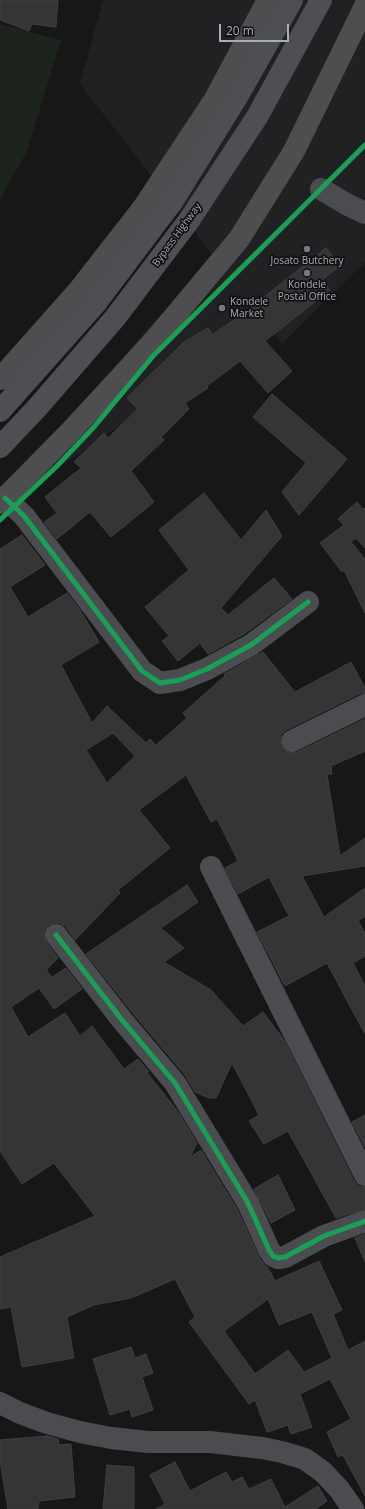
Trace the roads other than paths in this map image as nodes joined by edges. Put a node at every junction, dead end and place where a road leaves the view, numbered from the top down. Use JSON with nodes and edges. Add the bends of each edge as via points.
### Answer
{"nodes":[{"id":1,"x":268,"y":0,"type":"edge"},
{"id":2,"x":292,"y":0,"type":"edge"},
{"id":3,"x":321,"y":0,"type":"edge"},
{"id":4,"x":365,"y":6,"type":"edge"},
{"id":5,"x":321,"y":188,"type":"dead end"},
{"id":6,"x":365,"y":213,"type":"edge"},
{"id":7,"x":0,"y":380,"type":"edge"},
{"id":8,"x":0,"y":411,"type":"edge"},
{"id":9,"x":0,"y":447,"type":"edge"},
{"id":10,"x":2,"y":501,"type":"edge"},
{"id":11,"x":308,"y":602,"type":"dead end"},
{"id":12,"x":365,"y":705,"type":"edge"},
{"id":13,"x":292,"y":741,"type":"dead end"},
{"id":14,"x":211,"y":867,"type":"dead end"},
{"id":15,"x":56,"y":935,"type":"dead end"},
{"id":16,"x":365,"y":1175,"type":"edge"},
{"id":17,"x":365,"y":1221,"type":"edge"},
{"id":18,"x":0,"y":1403,"type":"edge"},
{"id":19,"x":353,"y":1509,"type":"edge"}],
"edges":[{"from":1,"to":7,"type":"highway","via":[[215,99],[143,208],[79,290]]},
{"from":2,"to":8,"type":"main road","via":[[237,97],[172,202],[96,303]]},
{"from":3,"to":9,"type":"main road","name":"Bypass Highway","via":[[258,116],[190,219],[115,318]]},
{"from":4,"to":10,"type":"highway","via":[[294,151],[239,239],[154,342]]},
{"from":5,"to":6,"type":"street"},
{"from":10,"to":11,"type":"street","via":[[24,516],[142,671],[160,683],[180,680],[214,666],[251,645]]},
{"from":12,"to":13,"type":"street"},
{"from":14,"to":16,"type":"street"},
{"from":15,"to":17,"type":"street","via":[[174,1083],[248,1203],[273,1256],[285,1257],[324,1236]]},
{"from":18,"to":19,"type":"street","via":[[47,1423],[111,1438],[148,1442],[210,1442],[282,1452],[305,1459],[323,1472]]}]}
